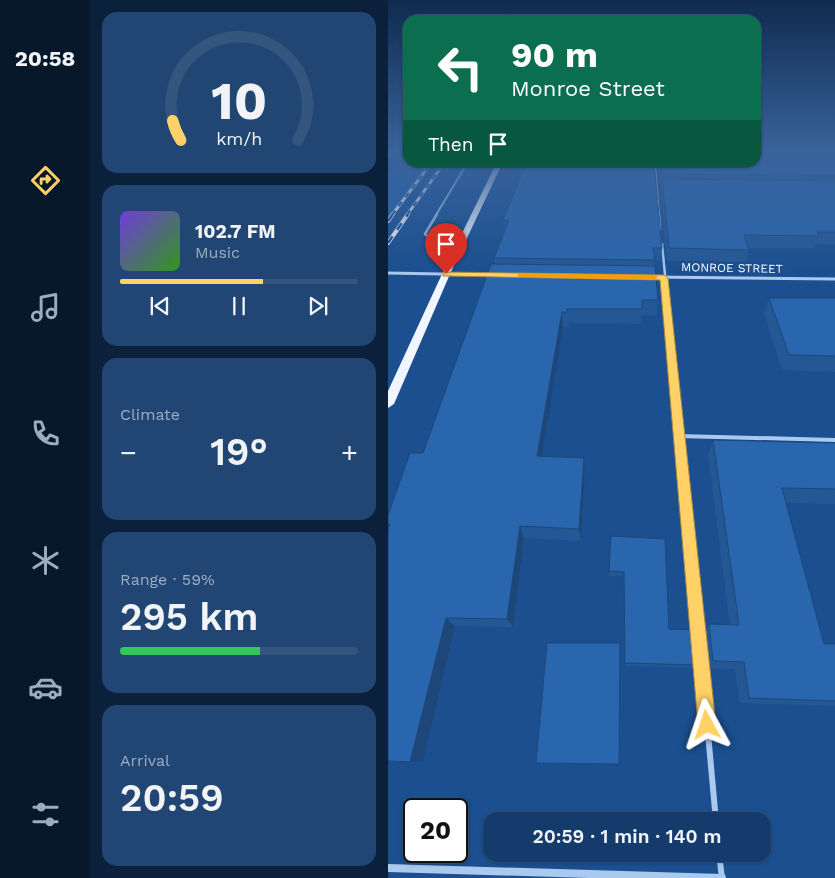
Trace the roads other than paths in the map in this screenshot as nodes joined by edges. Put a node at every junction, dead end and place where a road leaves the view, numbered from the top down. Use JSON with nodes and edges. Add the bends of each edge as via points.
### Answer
{"nodes":[{"id":1,"x":450,"y":192,"type":"edge"},
{"id":2,"x":485,"y":192,"type":"edge"},
{"id":3,"x":657,"y":192,"type":"edge"},
{"id":4,"x":457,"y":250,"type":"junction"},
{"id":5,"x":388,"y":273,"type":"edge"},
{"id":6,"x":446,"y":274,"type":"junction"},
{"id":7,"x":496,"y":275,"type":"edge"},
{"id":8,"x":644,"y":277,"type":"edge"},
{"id":9,"x":664,"y":278,"type":"junction"},
{"id":10,"x":836,"y":279,"type":"edge"},
{"id":11,"x":388,"y":404,"type":"edge"},
{"id":12,"x":680,"y":436,"type":"junction"},
{"id":13,"x":836,"y":440,"type":"edge"},
{"id":14,"x":715,"y":812,"type":"edge"},
{"id":15,"x":720,"y":862,"type":"edge"},
{"id":16,"x":388,"y":868,"type":"edge"},
{"id":17,"x":722,"y":878,"type":"edge"}],
"edges":[{"from":1,"to":4,"type":"lane","via":[[425,234],[436,244]]},
{"from":2,"to":4,"type":"main road"},
{"from":3,"to":9,"type":"lane"},
{"from":4,"to":6,"type":"main road"},
{"from":5,"to":6,"type":"street"},
{"from":6,"to":7,"type":"street"},
{"from":6,"to":11,"type":"main road"},
{"from":8,"to":9,"type":"street","name":"MONROE STREET"},
{"from":9,"to":10,"type":"street","name":"MONROE STREET"},
{"from":9,"to":12,"type":"lane"},
{"from":12,"to":13,"type":"lane"},
{"from":12,"to":14,"type":"lane"},
{"from":15,"to":17,"type":"lane"},
{"from":16,"to":17,"type":"street"}]}
